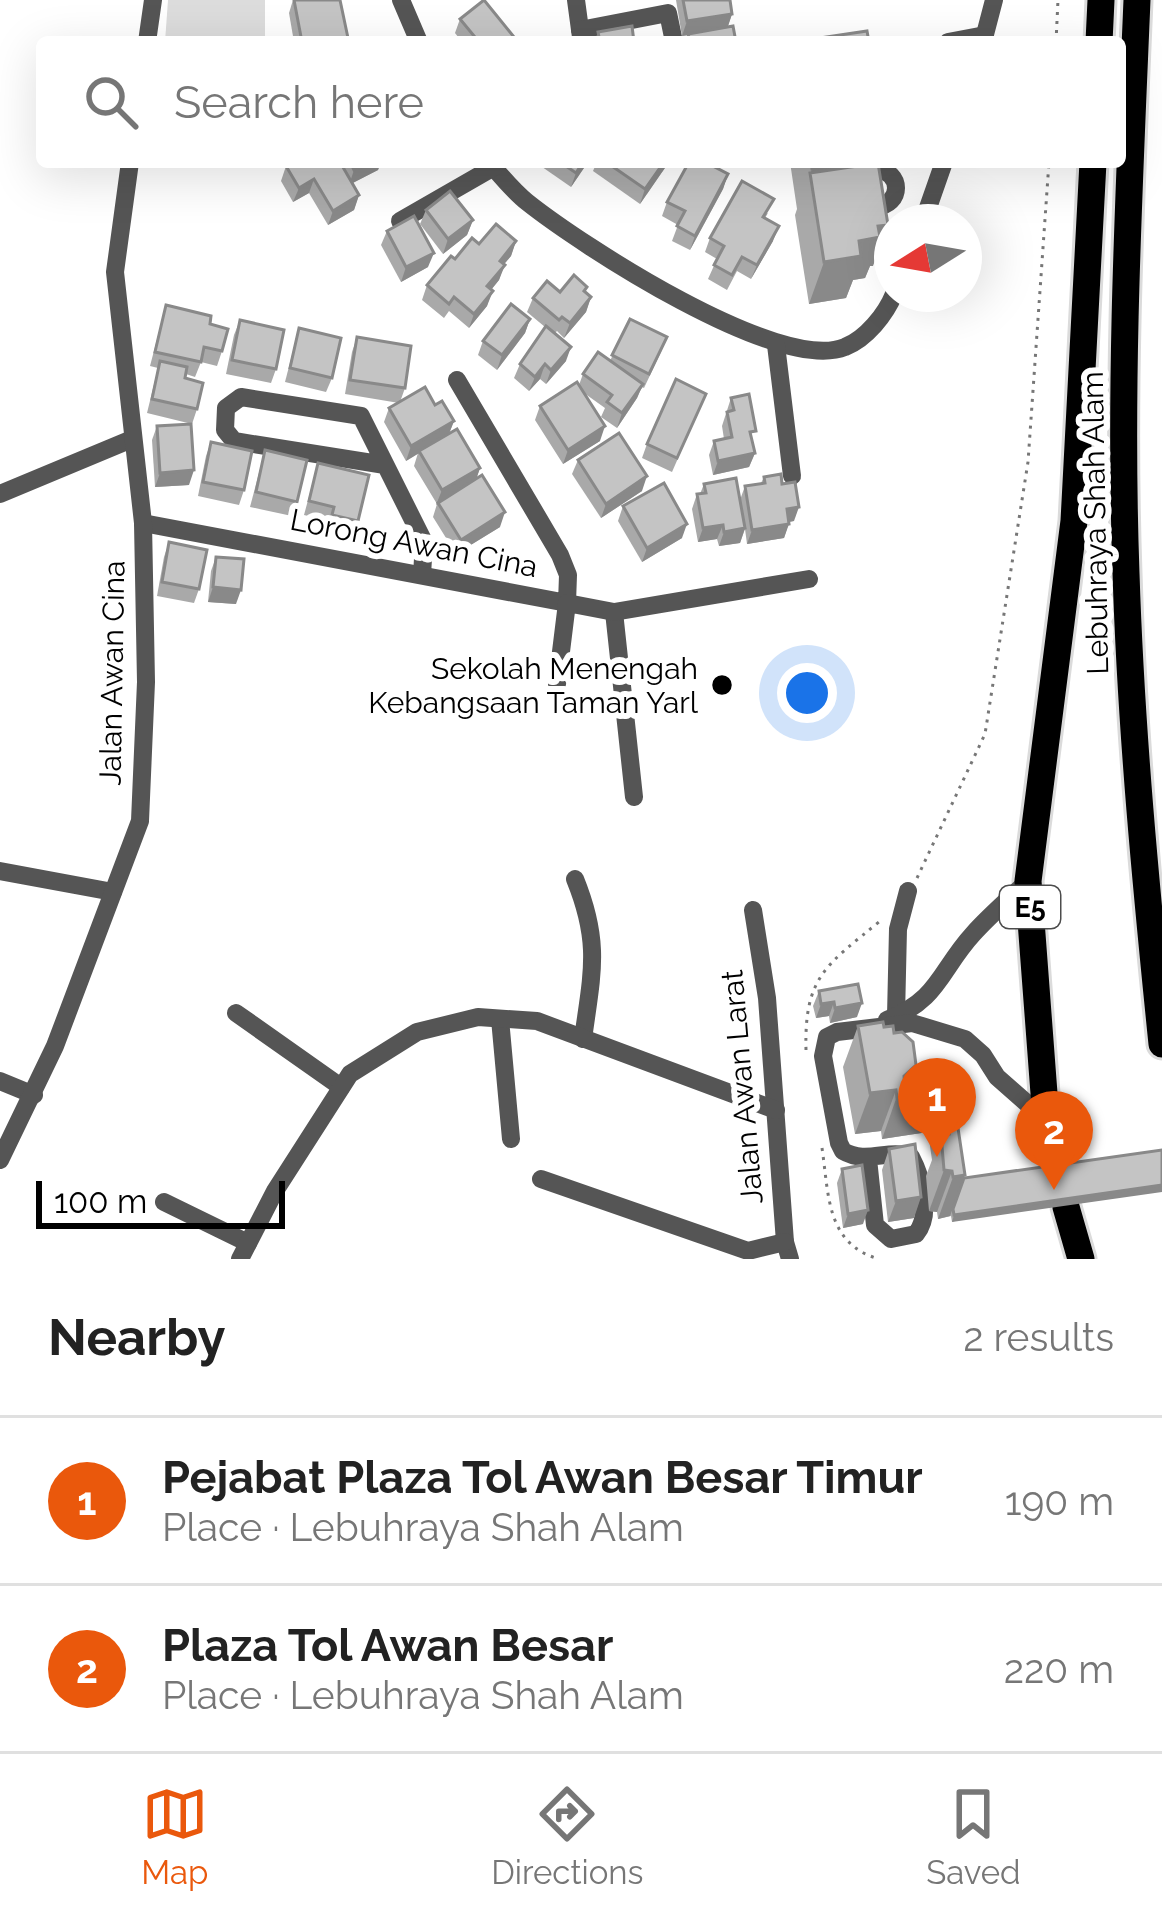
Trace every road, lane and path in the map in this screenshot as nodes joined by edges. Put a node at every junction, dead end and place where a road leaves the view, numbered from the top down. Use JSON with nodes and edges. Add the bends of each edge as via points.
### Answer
{"nodes":[{"id":1,"x":153,"y":0,"type":"edge"},
{"id":2,"x":401,"y":0,"type":"edge"},
{"id":3,"x":576,"y":0,"type":"edge"},
{"id":4,"x":994,"y":0,"type":"edge"},
{"id":5,"x":1058,"y":0,"type":"edge"},
{"id":6,"x":1101,"y":0,"type":"edge"},
{"id":7,"x":1137,"y":0,"type":"edge"},
{"id":8,"x":148,"y":36,"type":"edge"},
{"id":9,"x":416,"y":36,"type":"edge"},
{"id":10,"x":580,"y":36,"type":"edge"},
{"id":11,"x":673,"y":36,"type":"edge"},
{"id":12,"x":985,"y":36,"type":"edge"},
{"id":13,"x":1056,"y":36,"type":"edge"},
{"id":14,"x":1099,"y":36,"type":"edge"},
{"id":15,"x":129,"y":168,"type":"edge"},
{"id":16,"x":498,"y":168,"type":"edge"},
{"id":17,"x":501,"y":168,"type":"edge"},
{"id":18,"x":942,"y":168,"type":"edge"},
{"id":19,"x":1048,"y":168,"type":"edge"},
{"id":20,"x":1093,"y":168,"type":"edge"},
{"id":21,"x":896,"y":189,"type":"dead end"},
{"id":22,"x":932,"y":199,"type":"junction"},
{"id":23,"x":930,"y":204,"type":"edge"},
{"id":24,"x":400,"y":221,"type":"edge"},
{"id":25,"x":881,"y":312,"type":"edge"},
{"id":26,"x":776,"y":345,"type":"junction"},
{"id":27,"x":457,"y":380,"type":"dead end"},
{"id":28,"x":132,"y":439,"type":"junction"},
{"id":29,"x":385,"y":465,"type":"junction"},
{"id":30,"x":792,"y":476,"type":"dead end"},
{"id":31,"x":0,"y":494,"type":"edge"},
{"id":32,"x":143,"y":523,"type":"junction"},
{"id":33,"x":422,"y":575,"type":"junction"},
{"id":34,"x":809,"y":579,"type":"dead end"},
{"id":35,"x":566,"y":603,"type":"junction"},
{"id":36,"x":614,"y":612,"type":"junction"},
{"id":37,"x":557,"y":684,"type":"dead end"},
{"id":38,"x":1137,"y":788,"type":"junction"},
{"id":39,"x":634,"y":797,"type":"dead end"},
{"id":40,"x":0,"y":871,"type":"edge"},
{"id":41,"x":574,"y":879,"type":"dead end"},
{"id":42,"x":1028,"y":881,"type":"junction"},
{"id":43,"x":908,"y":891,"type":"joint"},
{"id":44,"x":113,"y":892,"type":"junction"},
{"id":45,"x":1162,"y":901,"type":"edge"},
{"id":46,"x":753,"y":910,"type":"dead end"},
{"id":47,"x":878,"y":922,"type":"dead end"},
{"id":48,"x":236,"y":1013,"type":"dead end"},
{"id":49,"x":896,"y":1016,"type":"junction"},
{"id":50,"x":500,"y":1019,"type":"junction"},
{"id":51,"x":872,"y":1026,"type":"junction"},
{"id":52,"x":583,"y":1039,"type":"junction"},
{"id":53,"x":1162,"y":1044,"type":"edge"},
{"id":54,"x":808,"y":1059,"type":"dead end"},
{"id":55,"x":0,"y":1082,"type":"edge"},
{"id":56,"x":341,"y":1087,"type":"junction"},
{"id":57,"x":34,"y":1095,"type":"junction"},
{"id":58,"x":776,"y":1110,"type":"junction"},
{"id":59,"x":1046,"y":1120,"type":"junction"},
{"id":60,"x":511,"y":1139,"type":"dead end"},
{"id":61,"x":822,"y":1149,"type":"dead end"},
{"id":62,"x":868,"y":1159,"type":"junction"},
{"id":63,"x":0,"y":1160,"type":"edge"},
{"id":64,"x":1057,"y":1171,"type":"edge"},
{"id":65,"x":541,"y":1179,"type":"dead end"},
{"id":66,"x":164,"y":1202,"type":"dead end"},
{"id":67,"x":1066,"y":1208,"type":"edge"},
{"id":68,"x":244,"y":1251,"type":"edge"},
{"id":69,"x":787,"y":1251,"type":"edge"},
{"id":70,"x":879,"y":1259,"type":"edge"},
{"id":71,"x":1082,"y":1259,"type":"edge"}],
"edges":[{"from":1,"to":8,"type":"street"},
{"from":2,"to":9,"type":"street"},
{"from":3,"to":10,"type":"street"},
{"from":4,"to":12,"type":"street"},
{"from":5,"to":13,"type":"path"},
{"from":6,"to":14,"type":"highway"},
{"from":7,"to":38,"type":"highway","name":"Lebuhraya Shah Alam","via":[[1124,308]]},
{"from":10,"to":11,"type":"street","via":[[668,13]]},
{"from":15,"to":28,"type":"street","name":"Jalan Awan Cina","via":[[115,272]]},
{"from":16,"to":24,"type":"street"},
{"from":17,"to":26,"type":"street","via":[[526,202],[640,279]]},
{"from":18,"to":22,"type":"street"},
{"from":19,"to":43,"type":"path","via":[[1028,461],[985,734]]},
{"from":20,"to":42,"type":"highway","name":"Lebuhraya Shah Alam","number":"E5","via":[[1073,521]]},
{"from":21,"to":22,"type":"street"},
{"from":22,"to":23,"type":"street"},
{"from":25,"to":26,"type":"street","via":[[845,347]]},
{"from":26,"to":30,"type":"street"},
{"from":27,"to":35,"type":"street","name":"Lorong Awan Cina","via":[[560,555]]},
{"from":28,"to":31,"type":"street"},
{"from":28,"to":32,"type":"street","name":"Jalan Awan Cina"},
{"from":29,"to":29,"type":"street","via":[[234,441],[225,430],[226,408],[241,398],[361,416]]},
{"from":29,"to":33,"type":"street","via":[[424,542]]},
{"from":32,"to":33,"type":"street","name":"Lorong Awan Cina"},
{"from":32,"to":44,"type":"street","name":"Jalan Awan Cina","via":[[140,821]]},
{"from":33,"to":35,"type":"street","name":"Lorong Awan Cina"},
{"from":34,"to":36,"type":"street"},
{"from":35,"to":36,"type":"street"},
{"from":35,"to":37,"type":"street"},
{"from":36,"to":39,"type":"street"},
{"from":38,"to":45,"type":"street"},
{"from":38,"to":53,"type":"highway","name":"Lebuhraya Shah Alam"},
{"from":40,"to":44,"type":"street"},
{"from":41,"to":52,"type":"street","via":[[594,943]]},
{"from":42,"to":49,"type":"street","via":[[973,933],[930,995]]},
{"from":42,"to":59,"type":"highway","name":"Lebuhraya Shah Alam","number":"E5"},
{"from":43,"to":49,"type":"street","via":[[896,945]]},
{"from":44,"to":57,"type":"street","name":"Jalan Awan Cina"},
{"from":46,"to":58,"type":"street","name":"Jalan Awan Larat"},
{"from":47,"to":54,"type":"path","via":[[814,983]]},
{"from":48,"to":56,"type":"street"},
{"from":49,"to":51,"type":"street"},
{"from":50,"to":52,"type":"street","via":[[537,1021]]},
{"from":50,"to":56,"type":"street","via":[[417,1032]]},
{"from":50,"to":60,"type":"street"},
{"from":51,"to":59,"type":"street","via":[[912,1023],[964,1040]]},
{"from":51,"to":62,"type":"street","via":[[837,1032],[823,1045],[839,1143]]},
{"from":52,"to":58,"type":"street"},
{"from":55,"to":57,"type":"street"},
{"from":56,"to":68,"type":"street"},
{"from":57,"to":63,"type":"street","name":"Jalan Awan Cina"},
{"from":58,"to":69,"type":"street","name":"Jalan Awan Larat"},
{"from":59,"to":64,"type":"highway","name":"Lebuhraya Shah Alam","number":"E5"},
{"from":61,"to":70,"type":"path","via":[[832,1216],[860,1254]]},
{"from":62,"to":62,"type":"street","via":[[875,1226],[891,1239],[916,1234],[926,1217],[911,1156]]},
{"from":65,"to":69,"type":"street","via":[[748,1251]]},
{"from":66,"to":68,"type":"street"},
{"from":67,"to":71,"type":"highway"}]}
